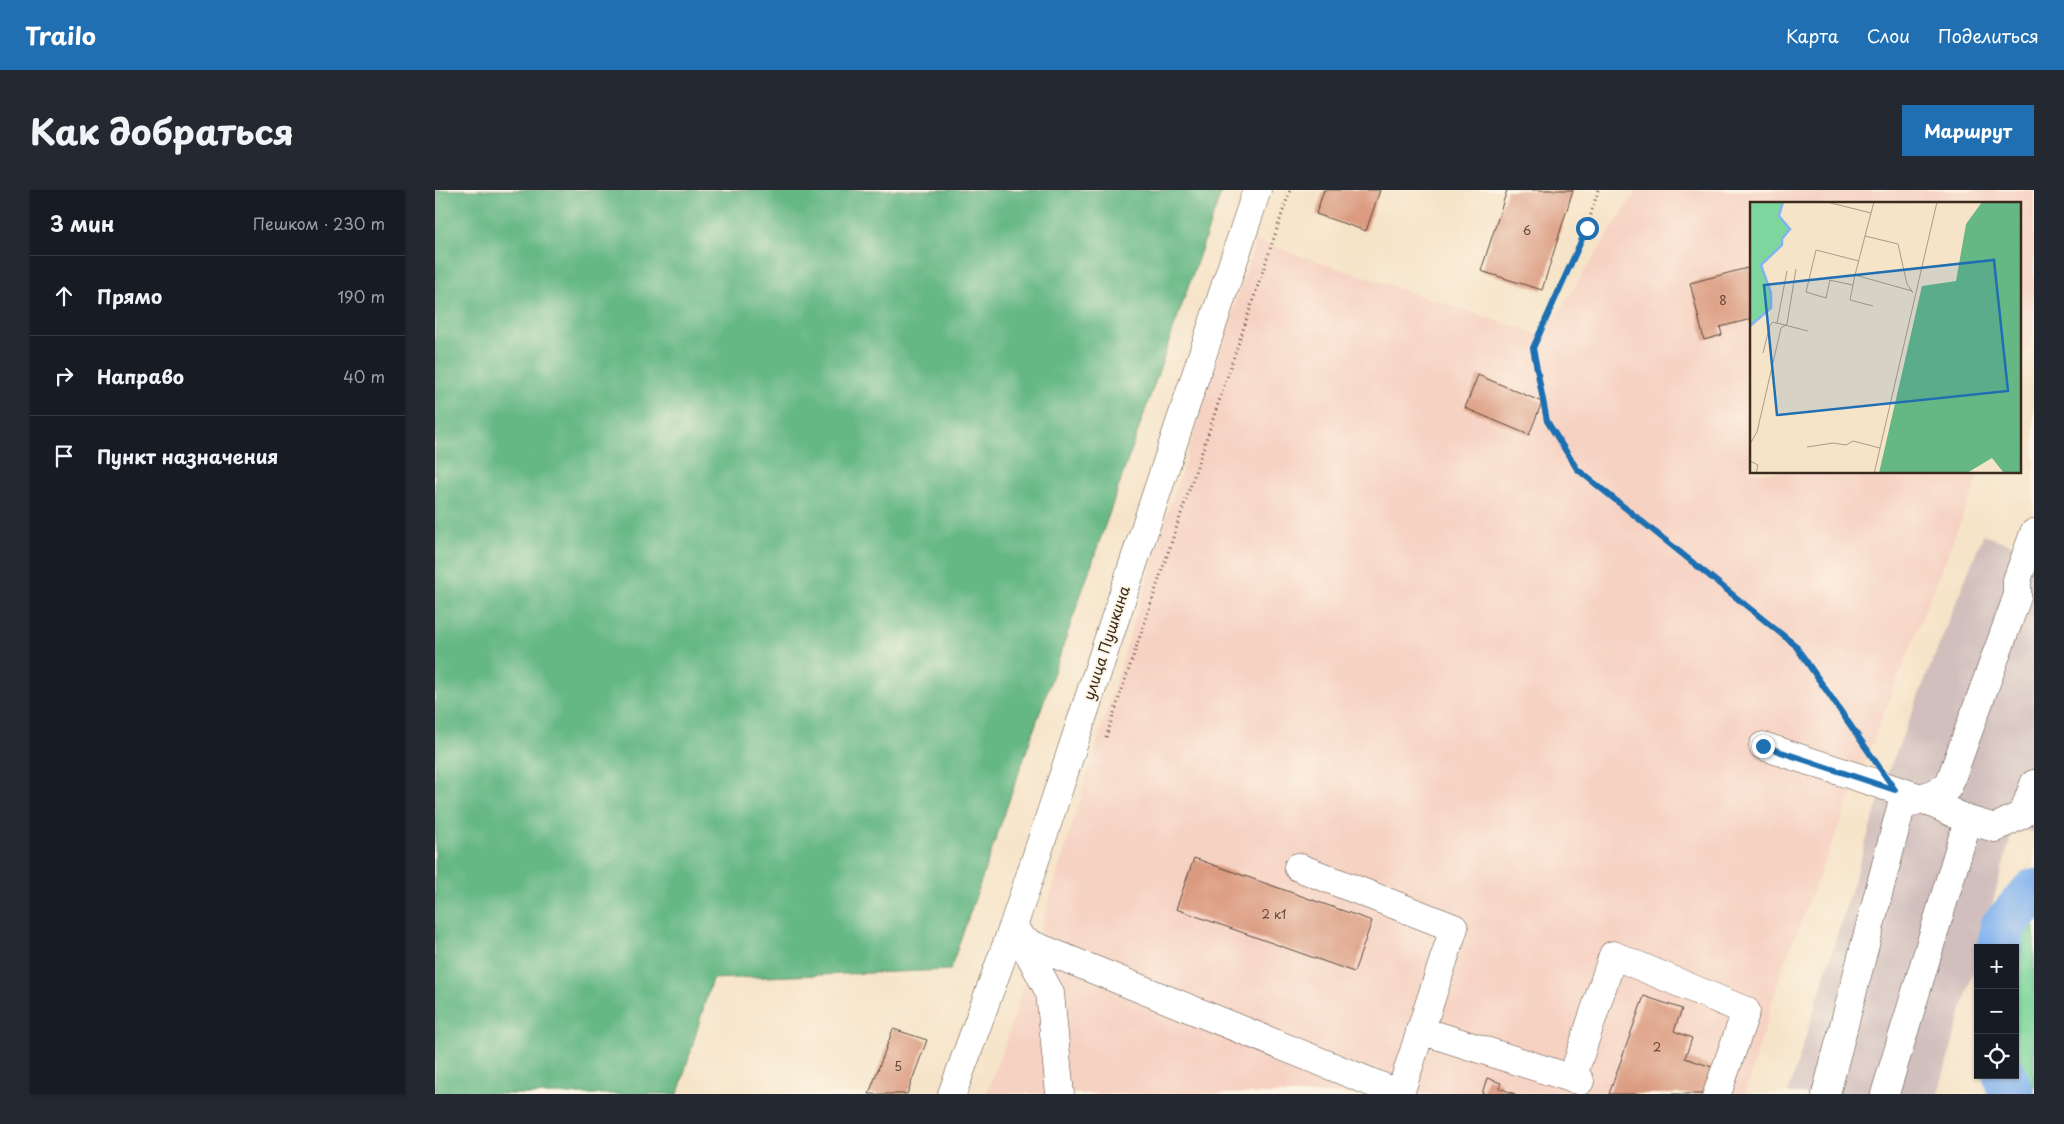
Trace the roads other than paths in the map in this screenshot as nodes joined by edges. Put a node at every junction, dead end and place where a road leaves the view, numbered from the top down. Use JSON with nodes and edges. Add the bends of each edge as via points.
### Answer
{"nodes":[{"id":1,"x":1257,"y":190,"type":"edge"},
{"id":2,"x":2034,"y":533,"type":"edge"},
{"id":3,"x":1763,"y":746,"type":"dead end"},
{"id":4,"x":2034,"y":784,"type":"edge"},
{"id":5,"x":1921,"y":798,"type":"junction"},
{"id":6,"x":1968,"y":820,"type":"junction"},
{"id":7,"x":1298,"y":867,"type":"dead end"},
{"id":8,"x":1018,"y":934,"type":"junction"},
{"id":9,"x":1421,"y":1030,"type":"junction"},
{"id":10,"x":952,"y":1094,"type":"edge"},
{"id":11,"x":1060,"y":1094,"type":"edge"},
{"id":12,"x":1400,"y":1094,"type":"edge"},
{"id":13,"x":1717,"y":1094,"type":"edge"},
{"id":14,"x":1826,"y":1094,"type":"edge"},
{"id":15,"x":1885,"y":1094,"type":"edge"}],
"edges":[{"from":1,"to":8,"type":"street","name":"улица Пушкина"},
{"from":2,"to":5,"type":"street","via":[[2017,580],[2014,606],[1948,787]]},
{"from":3,"to":5,"type":"street"},
{"from":4,"to":6,"type":"street","via":[[2023,814],[1995,828]]},
{"from":5,"to":6,"type":"street"},
{"from":5,"to":14,"type":"street","via":[[1901,806]]},
{"from":6,"to":15,"type":"street"},
{"from":7,"to":9,"type":"street","via":[[1454,928]]},
{"from":8,"to":10,"type":"street","name":"улица Пушкина"},
{"from":8,"to":11,"type":"street","via":[[1049,993]]},
{"from":8,"to":12,"type":"street"},
{"from":9,"to":12,"type":"street"},
{"from":9,"to":13,"type":"street","via":[[1576,1080],[1613,955],[1746,1011]]}]}
